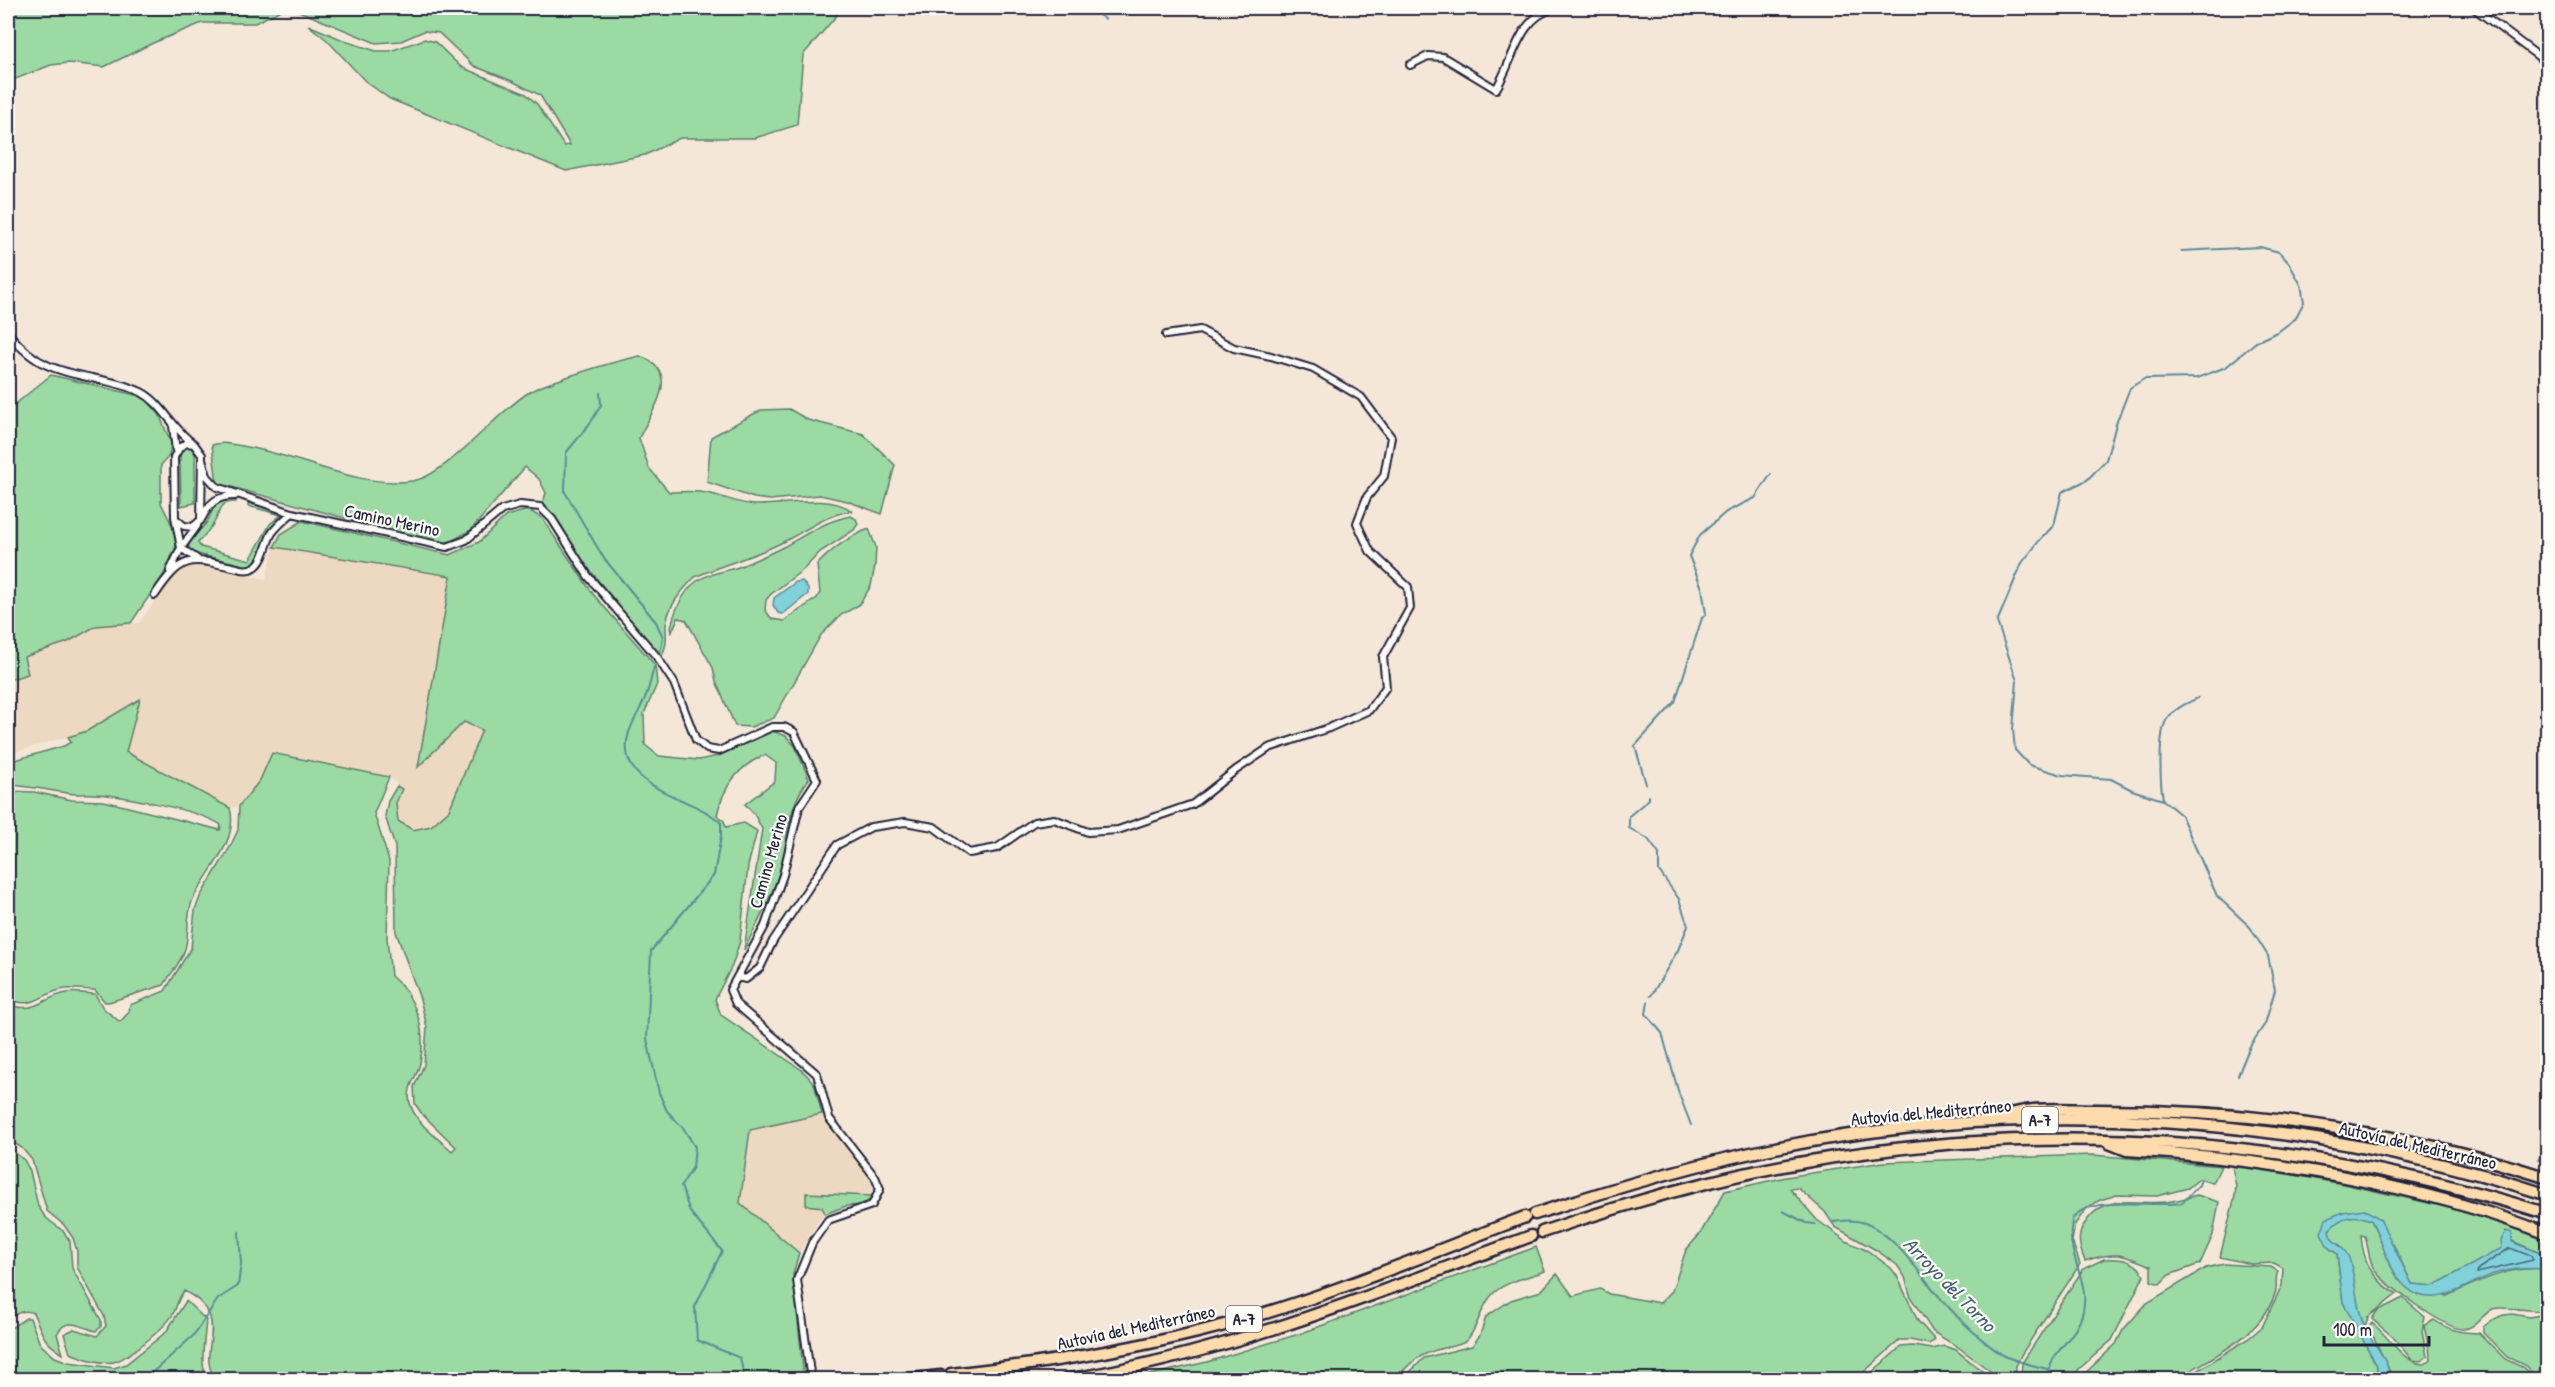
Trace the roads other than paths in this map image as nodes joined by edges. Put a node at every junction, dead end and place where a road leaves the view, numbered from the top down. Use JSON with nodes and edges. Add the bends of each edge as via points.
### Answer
{"nodes":[{"id":1,"x":1555,"y":8,"type":"edge"},
{"id":2,"x":2474,"y":8,"type":"edge"},
{"id":3,"x":1410,"y":65,"type":"dead end"},
{"id":4,"x":2547,"y":66,"type":"edge"},
{"id":5,"x":8,"y":333,"type":"edge"},
{"id":6,"x":1166,"y":335,"type":"dead end"},
{"id":7,"x":172,"y":425,"type":"junction"},
{"id":8,"x":194,"y":444,"type":"junction"},
{"id":9,"x":176,"y":451,"type":"junction"},
{"id":10,"x":201,"y":459,"type":"junction"},
{"id":11,"x":242,"y":496,"type":"junction"},
{"id":12,"x":292,"y":513,"type":"junction"},
{"id":13,"x":177,"y":520,"type":"junction"},
{"id":14,"x":199,"y":522,"type":"junction"},
{"id":15,"x":181,"y":548,"type":"junction"},
{"id":16,"x":197,"y":560,"type":"junction"},
{"id":17,"x":169,"y":574,"type":"junction"},
{"id":18,"x":155,"y":595,"type":"dead end"},
{"id":19,"x":737,"y":977,"type":"junction"},
{"id":20,"x":1993,"y":1121,"type":"junction"},
{"id":21,"x":2101,"y":1140,"type":"junction"},
{"id":22,"x":2547,"y":1178,"type":"edge"},
{"id":23,"x":2547,"y":1195,"type":"edge"},
{"id":24,"x":2547,"y":1215,"type":"edge"},
{"id":25,"x":2547,"y":1234,"type":"edge"},
{"id":26,"x":811,"y":1380,"type":"edge"},
{"id":27,"x":904,"y":1380,"type":"edge"},
{"id":28,"x":1066,"y":1380,"type":"edge"}],
"edges":[{"from":1,"to":3,"type":"street","via":[[1538,14],[1527,24],[1496,89],[1443,57],[1428,56]]},
{"from":2,"to":4,"type":"street"},
{"from":5,"to":7,"type":"street","via":[[46,365],[144,393],[162,408]]},
{"from":6,"to":19,"type":"street","via":[[1200,330],[1234,348],[1313,369],[1361,397],[1391,437],[1384,476],[1367,497],[1358,523],[1370,551],[1408,587],[1410,608],[1383,657],[1386,687],[1369,710],[1269,748],[1193,804],[1118,830],[1088,832],[1054,819],[1034,822],[997,848],[969,853],[934,827],[905,822],[871,827],[837,845],[773,941],[760,968],[746,979]]},
{"from":7,"to":8,"type":"street"},
{"from":7,"to":9,"type":"street"},
{"from":8,"to":9,"type":"street","via":[[187,443]]},
{"from":8,"to":10,"type":"street"},
{"from":9,"to":13,"type":"street"},
{"from":10,"to":11,"type":"street","via":[[207,476],[217,487]]},
{"from":10,"to":14,"type":"street"},
{"from":11,"to":12,"type":"street"},
{"from":11,"to":14,"type":"street","via":[[220,496]]},
{"from":12,"to":16,"type":"street","via":[[272,533],[255,567],[244,570]]},
{"from":12,"to":19,"type":"street","name":"Camino Merino","via":[[447,547],[466,540],[502,510],[520,505],[540,507],[588,576],[657,657],[674,683],[696,740],[707,749],[719,751],[772,727],[794,732],[817,780],[799,807],[783,875],[765,926]]},
{"from":13,"to":14,"type":"street","via":[[194,527]]},
{"from":13,"to":15,"type":"street"},
{"from":14,"to":15,"type":"street"},
{"from":15,"to":16,"type":"street"},
{"from":15,"to":17,"type":"street"},
{"from":16,"to":17,"type":"street","via":[[180,565]]},
{"from":17,"to":18,"type":"street"},
{"from":19,"to":26,"type":"street","name":"Camino Merino","via":[[730,990],[736,1004],[817,1074],[829,1118],[880,1189],[872,1205],[828,1220],[812,1243],[797,1280]]},
{"from":20,"to":22,"type":"highway","via":[[2013,1112],[2047,1110],[2236,1116],[2377,1135],[2450,1150]]},
{"from":20,"to":23,"type":"highway","name":"Autovía del Mediterráneo","number":"A-7","via":[[2088,1119],[2300,1136],[2444,1164]]},
{"from":20,"to":27,"type":"highway","name":"Autovía del Mediterráneo","number":"A-7","via":[[1909,1128],[1778,1147],[1636,1181],[1332,1290],[1199,1332],[1083,1357]]},
{"from":21,"to":24,"type":"highway","name":"Autovía del Mediterráneo","number":"A-7","via":[[2192,1144],[2297,1156],[2451,1186]]},
{"from":21,"to":25,"type":"highway","via":[[2127,1150],[2248,1162],[2392,1188],[2464,1206]]},
{"from":21,"to":28,"type":"highway","name":"Autovía del Mediterráneo","number":"A-7","via":[[1935,1145],[1806,1162],[1654,1196],[1537,1234],[1262,1334],[1162,1361]]}]}
